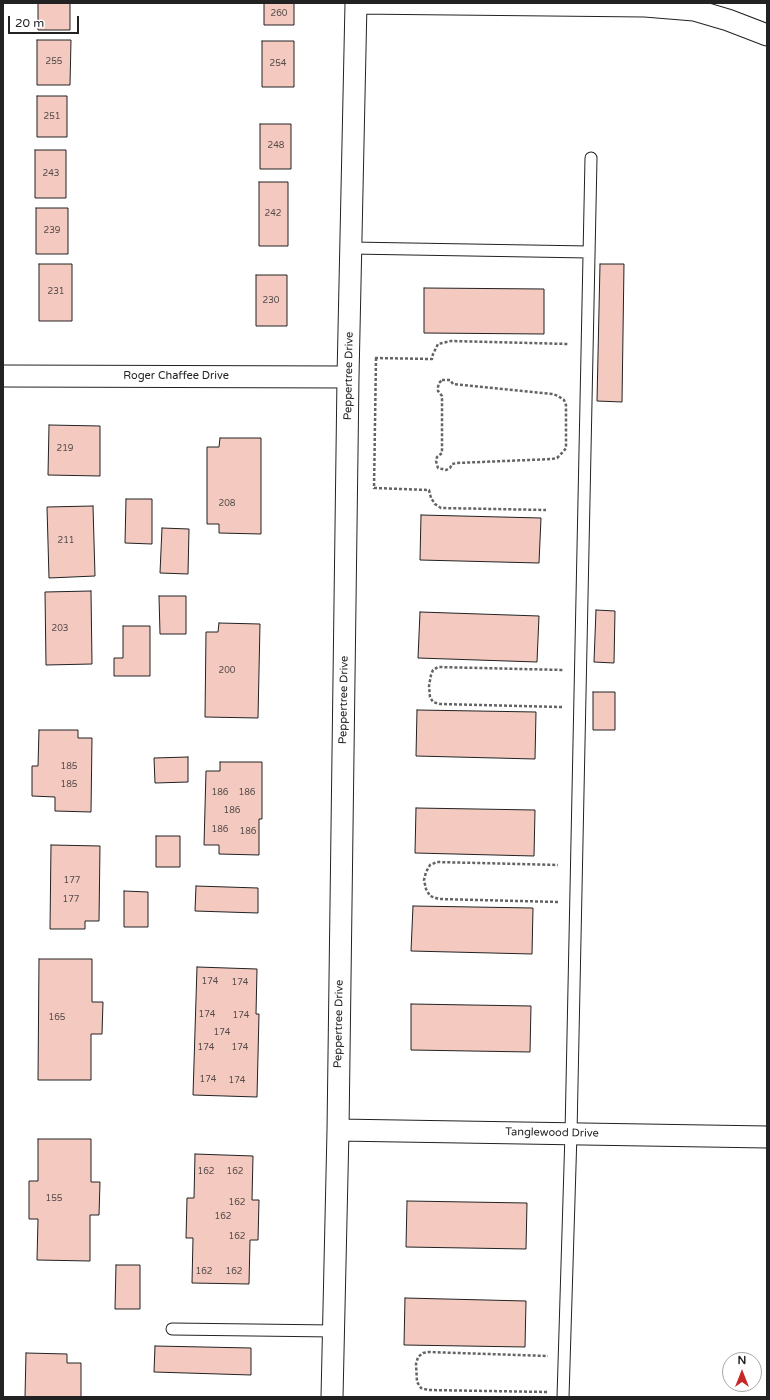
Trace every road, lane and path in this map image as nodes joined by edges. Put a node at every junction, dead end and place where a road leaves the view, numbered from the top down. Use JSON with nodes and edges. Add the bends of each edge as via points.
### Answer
{"nodes":[{"id":1,"x":356,"y":3,"type":"edge"},
{"id":2,"x":767,"y":35,"type":"edge"},
{"id":3,"x":591,"y":158,"type":"dead end"},
{"id":4,"x":351,"y":248,"type":"junction"},
{"id":5,"x":589,"y":252,"type":"junction"},
{"id":6,"x":588,"y":345,"type":"junction"},
{"id":7,"x":376,"y":358,"type":"junction"},
{"id":8,"x":349,"y":367,"type":"junction"},
{"id":9,"x":3,"y":376,"type":"edge"},
{"id":10,"x":445,"y":380,"type":"joint"},
{"id":11,"x":546,"y":510,"type":"dead end"},
{"id":12,"x":581,"y":670,"type":"junction"},
{"id":13,"x":580,"y":707,"type":"junction"},
{"id":14,"x":577,"y":867,"type":"junction"},
{"id":15,"x":576,"y":902,"type":"junction"},
{"id":16,"x":338,"y":1130,"type":"junction"},
{"id":17,"x":571,"y":1133,"type":"junction"},
{"id":18,"x":767,"y":1137,"type":"edge"},
{"id":19,"x":172,"y":1329,"type":"dead end"},
{"id":20,"x":334,"y":1331,"type":"junction"},
{"id":21,"x":564,"y":1356,"type":"junction"},
{"id":22,"x":563,"y":1395,"type":"edge"},
{"id":23,"x":332,"y":1397,"type":"edge"}],
"edges":[{"from":1,"to":2,"type":"street","via":[[645,6],[694,10]]},
{"from":1,"to":4,"type":"street","name":"Peppertree Drive"},
{"from":3,"to":5,"type":"lane"},
{"from":4,"to":5,"type":"lane"},
{"from":4,"to":8,"type":"street","name":"Peppertree Drive"},
{"from":5,"to":6,"type":"lane"},
{"from":6,"to":7,"type":"path","via":[[451,341],[438,344],[432,359]]},
{"from":6,"to":12,"type":"lane"},
{"from":7,"to":8,"type":"path"},
{"from":7,"to":11,"type":"path","via":[[374,488],[429,490],[431,498],[441,508]]},
{"from":8,"to":9,"type":"street","name":"Roger Chaffee Drive"},
{"from":8,"to":16,"type":"street","name":"Peppertree Drive"},
{"from":10,"to":10,"type":"path","via":[[450,380],[453,384],[558,396],[566,405],[566,448],[557,458],[552,459],[457,463],[446,470],[438,468],[437,457],[442,453],[442,396],[438,387],[439,383]]},
{"from":12,"to":13,"type":"lane"},
{"from":12,"to":13,"type":"path","via":[[438,667],[433,670],[429,686],[433,702],[440,704]]},
{"from":13,"to":14,"type":"lane"},
{"from":14,"to":15,"type":"lane"},
{"from":14,"to":15,"type":"path","via":[[437,862],[430,865],[424,880],[430,896],[439,899]]},
{"from":15,"to":17,"type":"lane"},
{"from":16,"to":17,"type":"street","name":"Tanglewood Drive"},
{"from":16,"to":20,"type":"street","name":"Peppertree Drive"},
{"from":17,"to":18,"type":"street","name":"Tanglewood Drive"},
{"from":17,"to":21,"type":"lane"},
{"from":19,"to":20,"type":"lane"},
{"from":20,"to":23,"type":"street","name":"Peppertree Drive"},
{"from":21,"to":22,"type":"lane"},
{"from":21,"to":22,"type":"path","via":[[429,1352],[418,1357],[416,1364],[417,1382],[421,1388],[428,1390]]}]}
